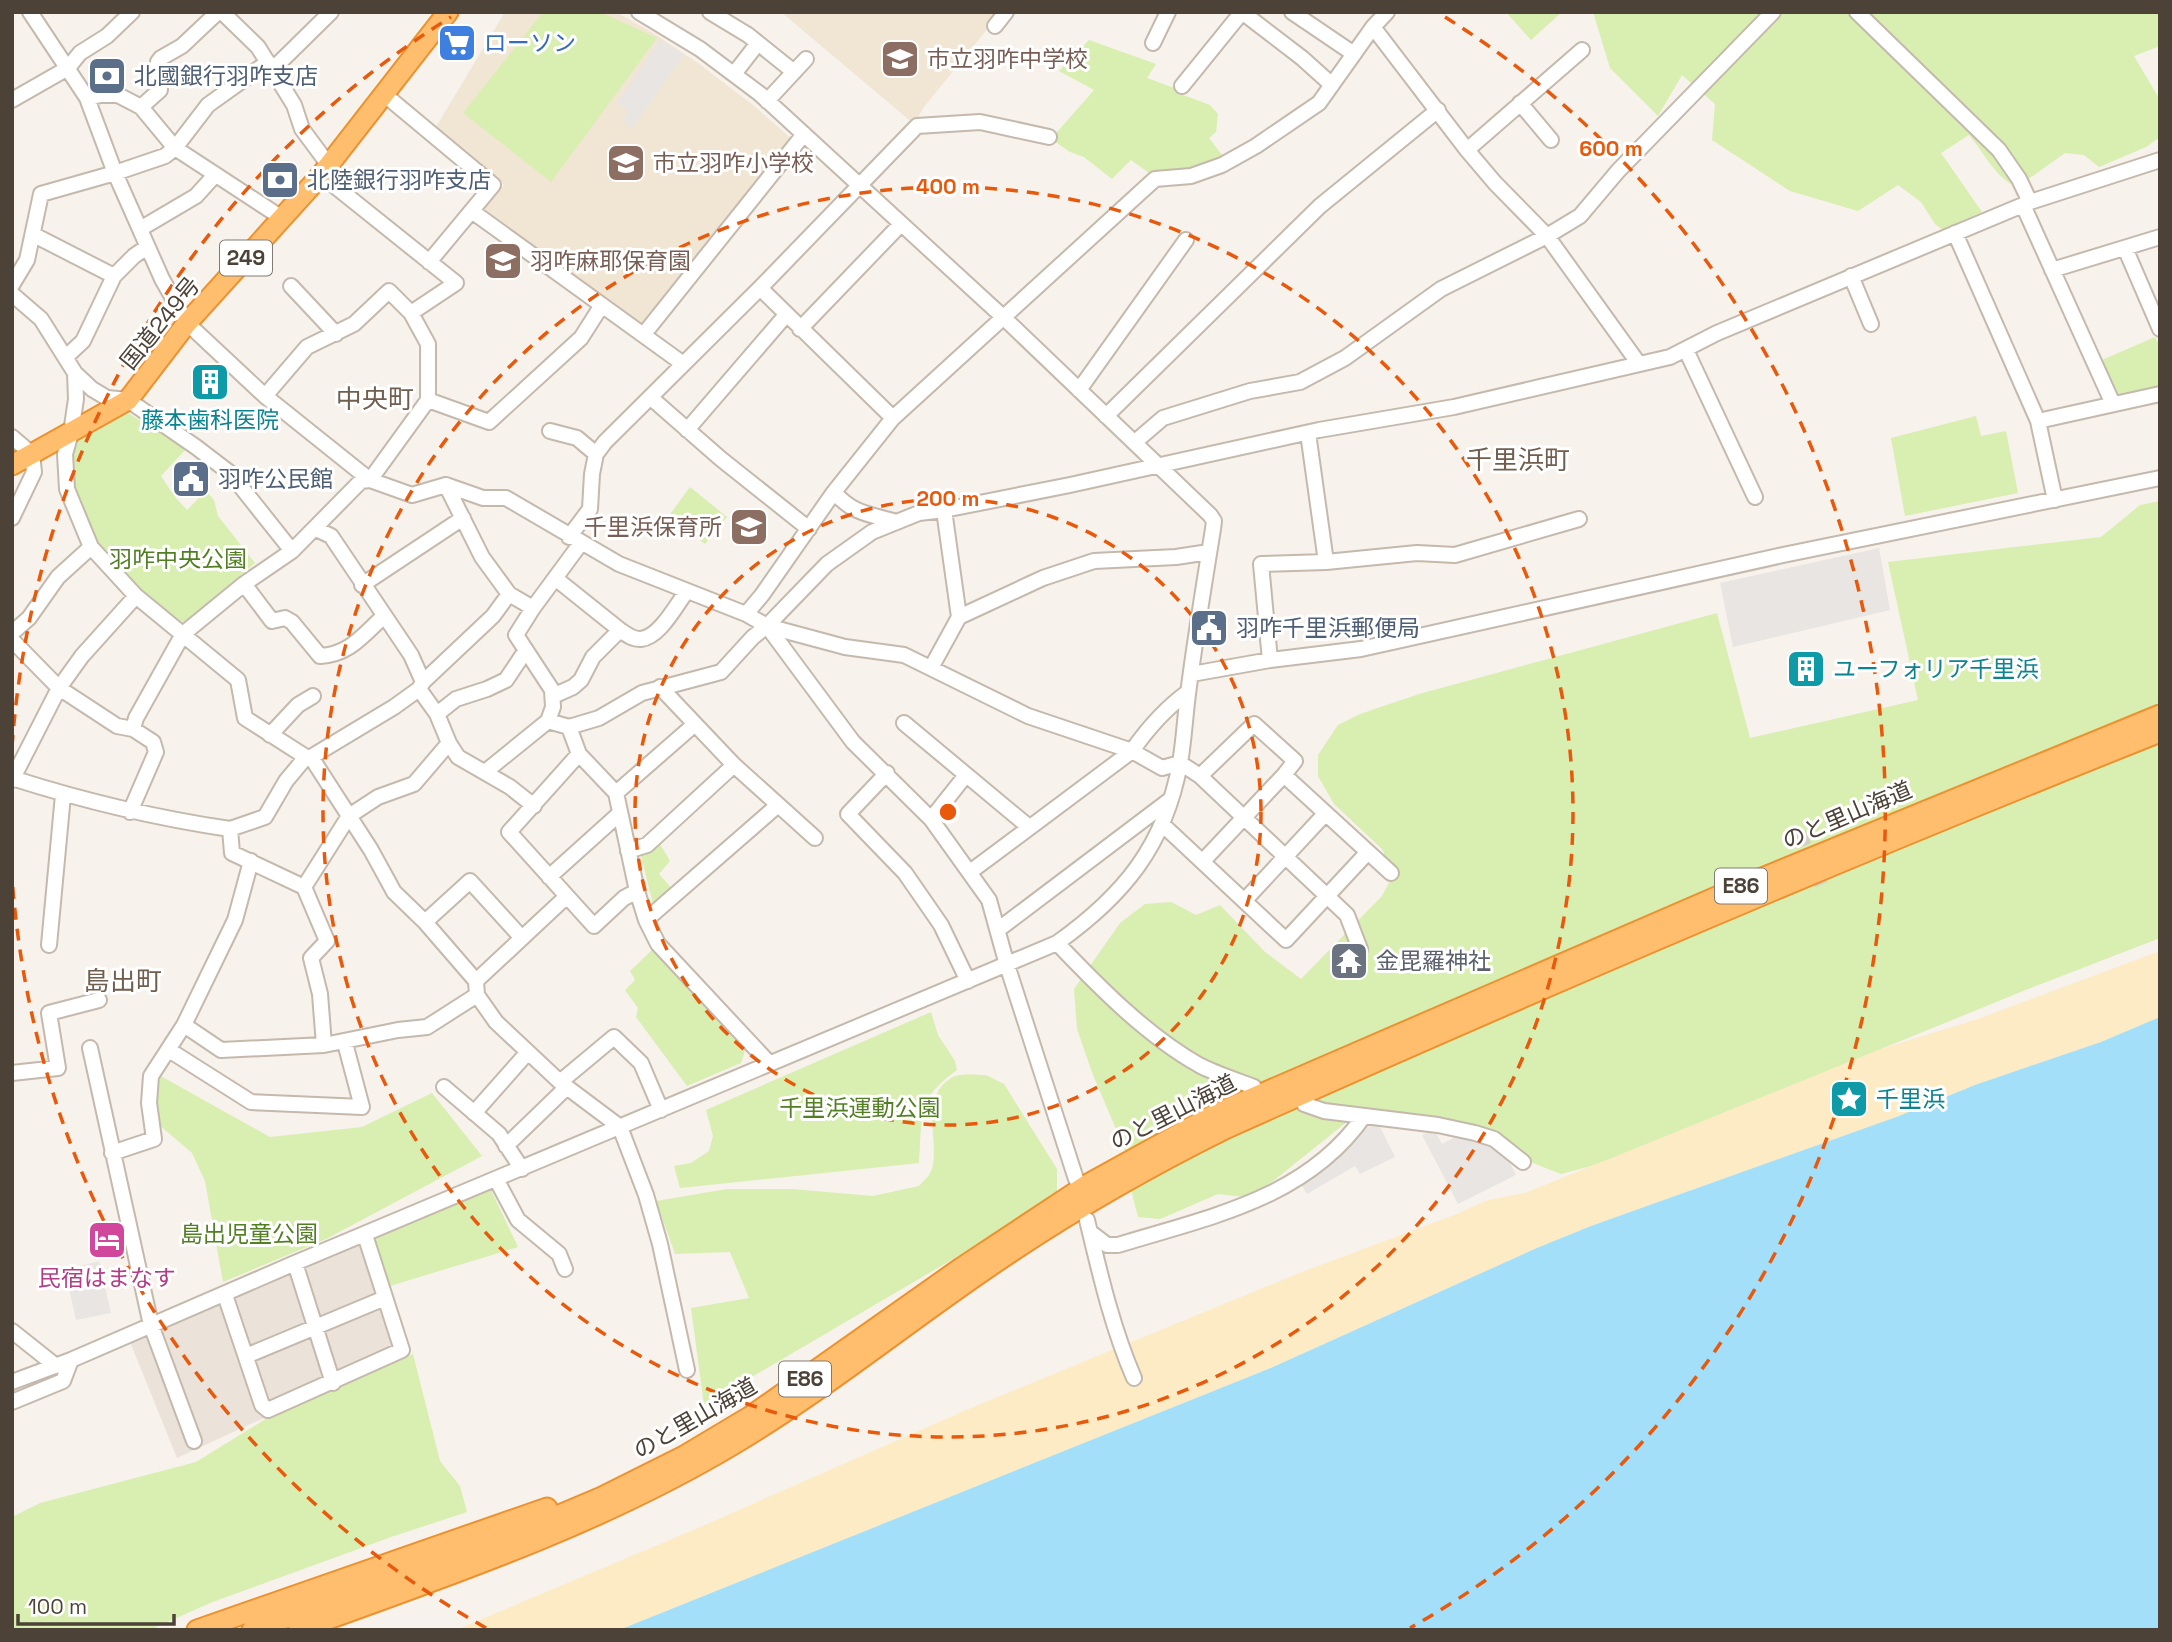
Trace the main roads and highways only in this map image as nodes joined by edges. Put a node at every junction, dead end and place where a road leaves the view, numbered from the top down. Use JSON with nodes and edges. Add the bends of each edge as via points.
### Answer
{"nodes":[{"id":1,"x":448,"y":12,"type":"edge"},
{"id":2,"x":12,"y":465,"type":"edge"},
{"id":3,"x":2160,"y":702,"type":"edge"},
{"id":4,"x":2160,"y":715,"type":"edge"},
{"id":5,"x":2160,"y":732,"type":"edge"},
{"id":6,"x":2160,"y":744,"type":"edge"},
{"id":7,"x":1986,"y":784,"type":"junction"},
{"id":8,"x":1942,"y":818,"type":"junction"},
{"id":9,"x":641,"y":1477,"type":"junction"},
{"id":10,"x":197,"y":1630,"type":"edge"},
{"id":11,"x":252,"y":1630,"type":"edge"},
{"id":12,"x":298,"y":1630,"type":"edge"}],
"edges":[{"from":1,"to":2,"type":"highway","name":"国道249号","number":"249","via":[[325,169],[187,323],[128,400]]},
{"from":3,"to":7,"type":"highway","via":[[2064,743]]},
{"from":4,"to":7,"type":"highway","name":"のと里山海道","number":"E86"},
{"from":5,"to":8,"type":"highway","name":"のと里山海道","number":"E86"},
{"from":6,"to":8,"type":"highway","via":[[2001,805]]},
{"from":7,"to":9,"type":"highway","name":"のと里山海道","number":"E86","via":[[1215,1114],[1088,1184],[751,1416]]},
{"from":8,"to":12,"type":"highway","name":"のと里山海道","number":"E86","via":[[1227,1128],[1097,1198],[984,1270],[813,1393],[646,1493],[514,1551]]},
{"from":9,"to":10,"type":"highway"},
{"from":9,"to":11,"type":"highway","name":"のと里山海道","number":"E86","via":[[493,1543]]}]}
